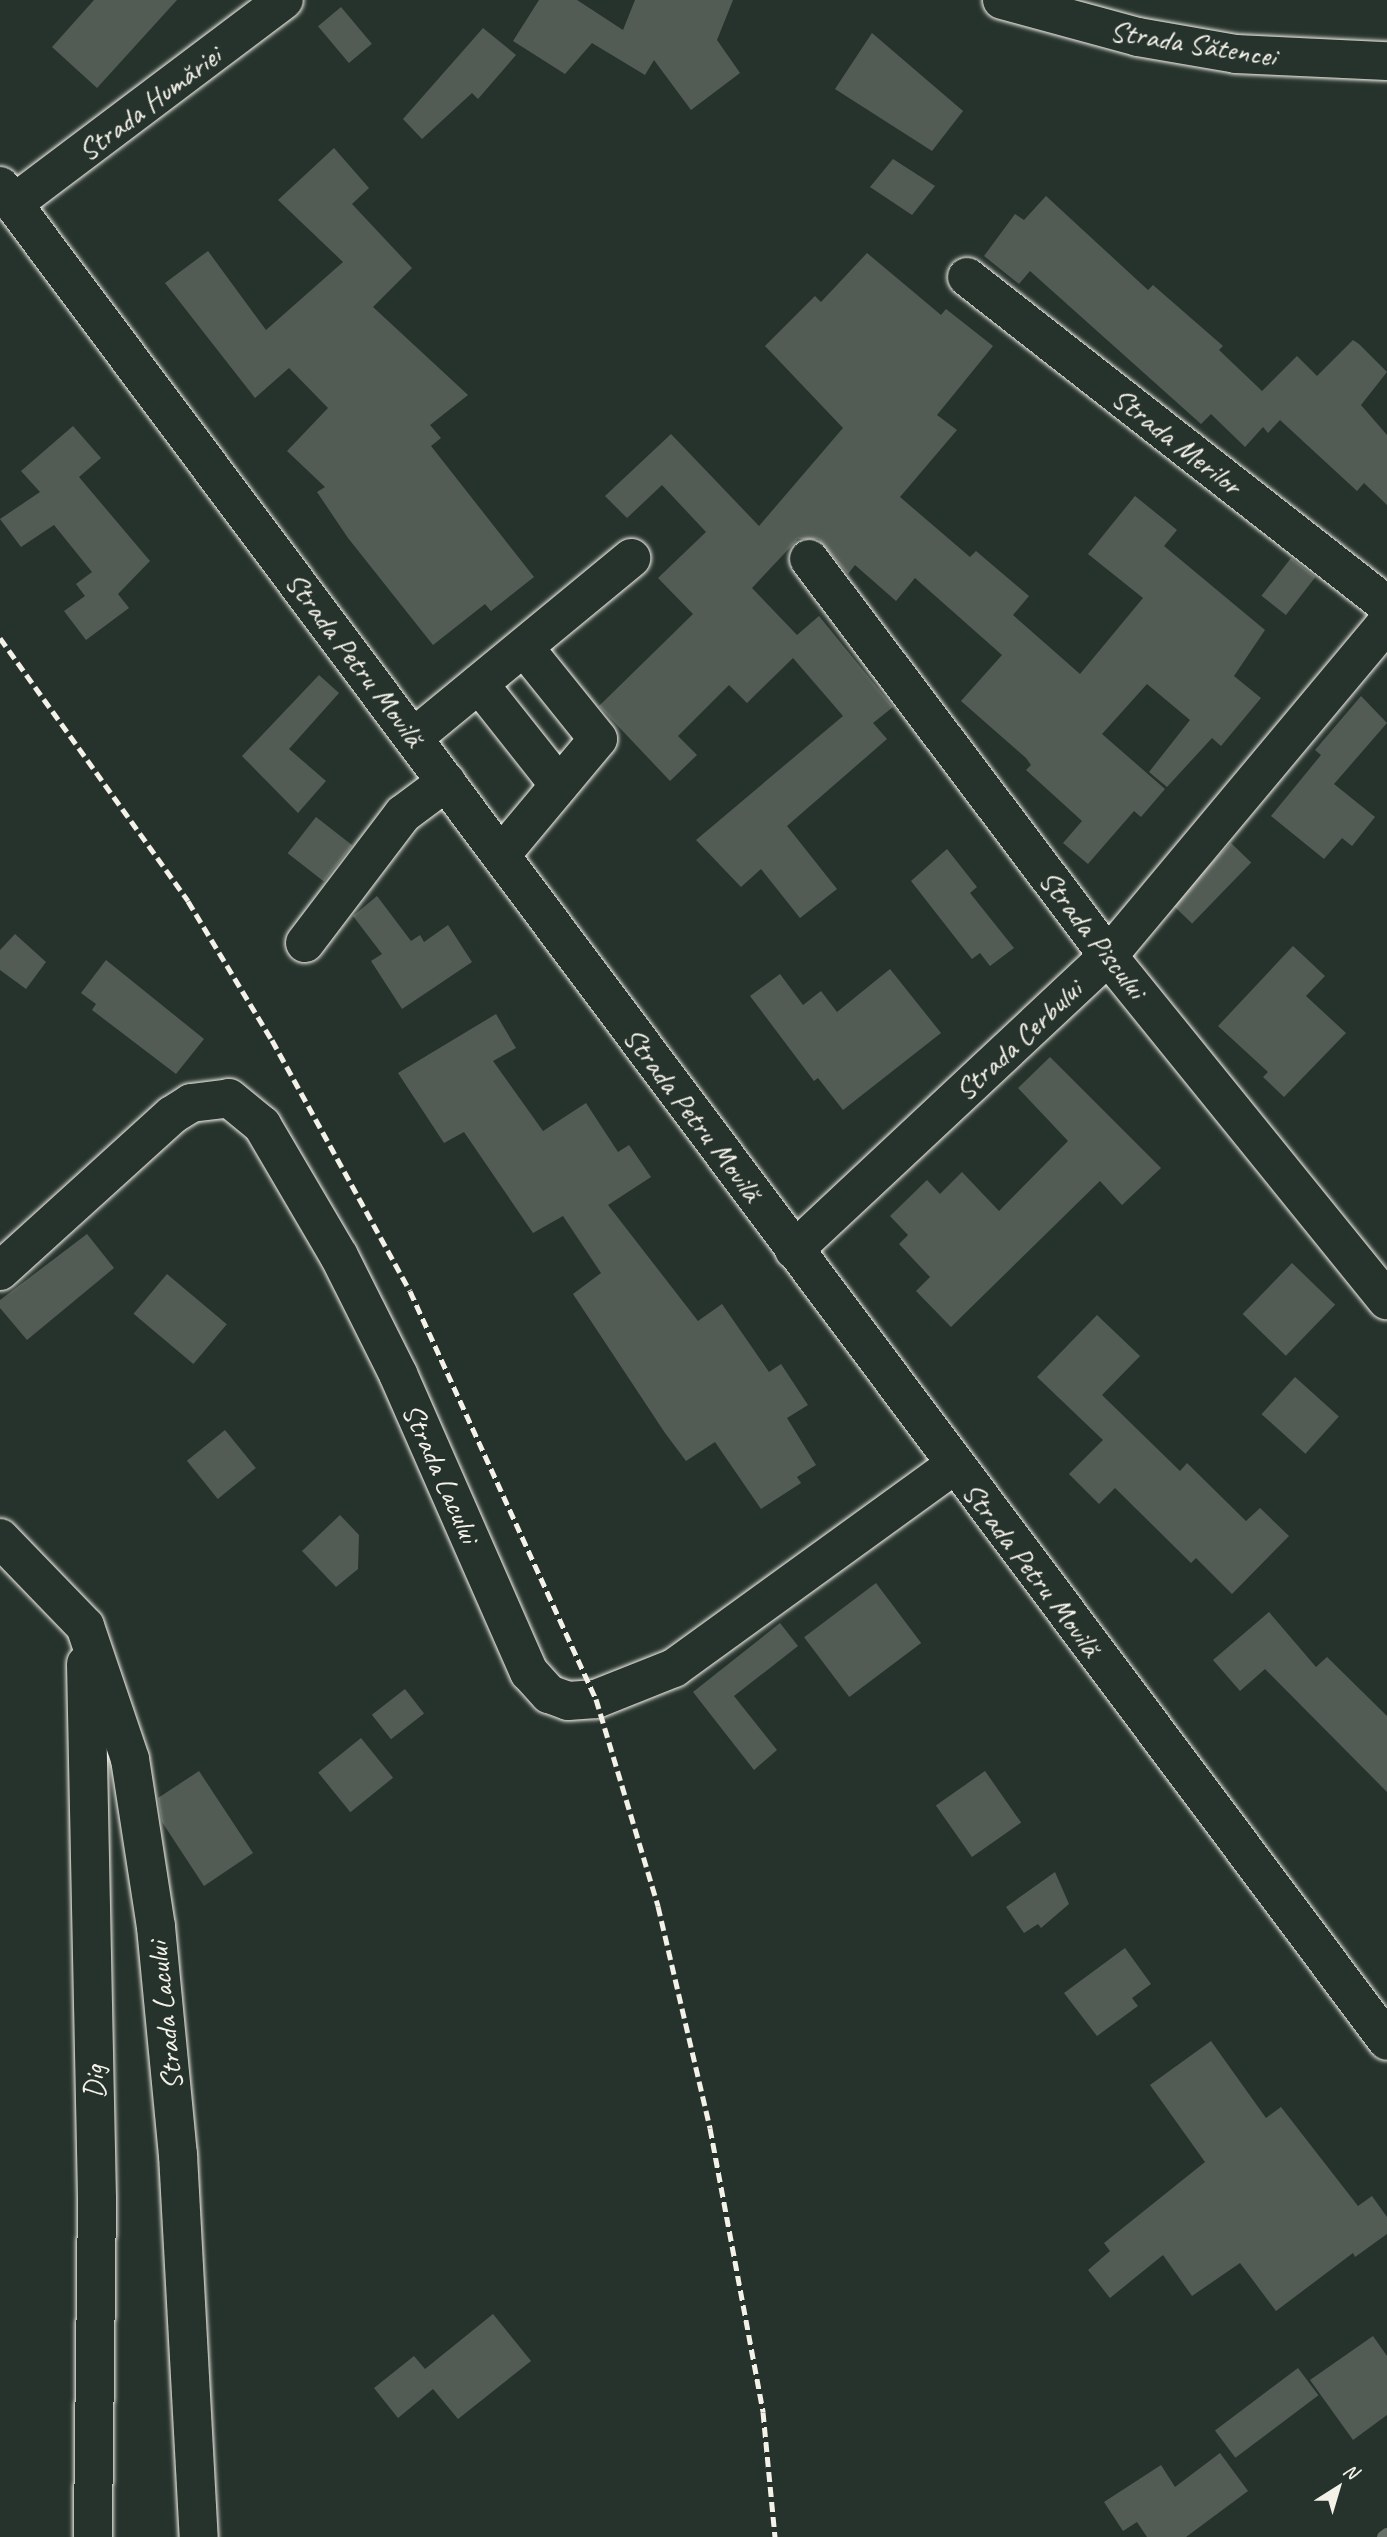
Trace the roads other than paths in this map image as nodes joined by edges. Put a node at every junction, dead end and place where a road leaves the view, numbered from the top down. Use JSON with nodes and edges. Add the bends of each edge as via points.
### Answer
{"nodes":[{"id":1,"x":284,"y":0,"type":"edge"},
{"id":2,"x":1002,"y":0,"type":"edge"},
{"id":3,"x":1387,"y":61,"type":"edge"},
{"id":4,"x":7,"y":195,"type":"edge"},
{"id":5,"x":967,"y":276,"type":"dead end"},
{"id":6,"x":631,"y":558,"type":"dead end"},
{"id":7,"x":809,"y":559,"type":"dead end"},
{"id":8,"x":1387,"y":606,"type":"edge"},
{"id":9,"x":1387,"y":622,"type":"edge"},
{"id":10,"x":524,"y":647,"type":"junction"},
{"id":11,"x":479,"y":684,"type":"junction"},
{"id":12,"x":413,"y":738,"type":"junction"},
{"id":13,"x":446,"y":782,"type":"junction"},
{"id":14,"x":559,"y":785,"type":"junction"},
{"id":15,"x":501,"y":855,"type":"junction"},
{"id":16,"x":305,"y":943,"type":"dead end"},
{"id":17,"x":1108,"y":956,"type":"junction"},
{"id":18,"x":794,"y":1250,"type":"junction"},
{"id":19,"x":0,"y":1271,"type":"edge"},
{"id":20,"x":1387,"y":1300,"type":"edge"},
{"id":21,"x":954,"y":1465,"type":"junction"},
{"id":22,"x":0,"y":1538,"type":"edge"},
{"id":23,"x":85,"y":1626,"type":"junction"},
{"id":24,"x":1387,"y":2041,"type":"edge"},
{"id":25,"x":93,"y":2537,"type":"edge"},
{"id":26,"x":199,"y":2537,"type":"edge"}],
"edges":[{"from":1,"to":4,"type":"street","name":"Strada Humăriei"},
{"from":2,"to":3,"type":"street","name":"Strada Sătencei","via":[[1126,34],[1236,54]]},
{"from":4,"to":12,"type":"street","name":"Strada Petru Movilă"},
{"from":5,"to":8,"type":"street","name":"Strada Merilor"},
{"from":6,"to":10,"type":"street"},
{"from":7,"to":17,"type":"street","name":"Strada Piscului"},
{"from":9,"to":17,"type":"street","name":"Strada Cerbului"},
{"from":10,"to":11,"type":"street"},
{"from":10,"to":14,"type":"street","via":[[598,739]]},
{"from":11,"to":12,"type":"street"},
{"from":11,"to":14,"type":"street"},
{"from":12,"to":13,"type":"street","name":"Strada Petru Movilă"},
{"from":13,"to":15,"type":"street","name":"Strada Petru Movilă"},
{"from":13,"to":16,"type":"street","via":[[404,814]]},
{"from":14,"to":15,"type":"street"},
{"from":15,"to":18,"type":"street","name":"Strada Petru Movilă"},
{"from":17,"to":18,"type":"street","name":"Strada Cerbului"},
{"from":17,"to":20,"type":"street","name":"Strada Piscului"},
{"from":18,"to":21,"type":"street","name":"Strada Petru Movilă"},
{"from":19,"to":21,"type":"street","name":"Strada Lacului","via":[[172,1115],[191,1103],[229,1098],[262,1125],[339,1256],[398,1374],[529,1672],[549,1694],[568,1701],[596,1699],[674,1668]]},
{"from":21,"to":24,"type":"street","name":"Strada Petru Movilă"},
{"from":22,"to":23,"type":"street","name":"Strada Lacului"},
{"from":23,"to":25,"type":"street","name":"Dig","via":[[97,2199]]},
{"from":23,"to":26,"type":"street","name":"Strada Lacului","via":[[130,1759],[156,1927],[178,2155]]}]}
